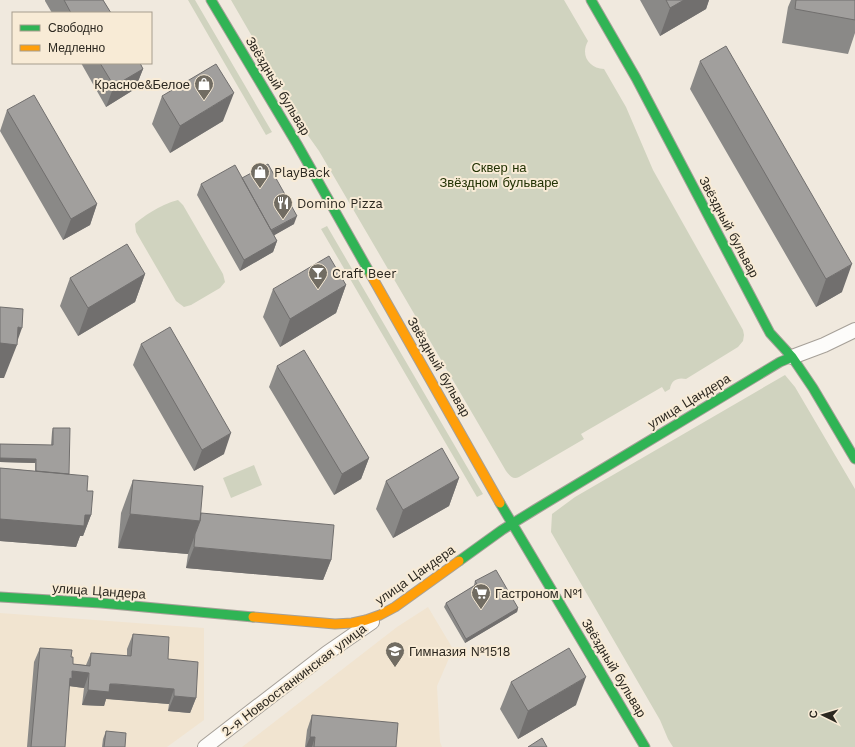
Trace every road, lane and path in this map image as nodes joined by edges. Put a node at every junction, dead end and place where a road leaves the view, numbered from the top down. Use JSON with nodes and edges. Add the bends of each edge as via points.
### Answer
{"nodes":[{"id":1,"x":211,"y":0,"type":"edge"},
{"id":2,"x":591,"y":0,"type":"edge"},
{"id":3,"x":855,"y":330,"type":"edge"},
{"id":4,"x":792,"y":357,"type":"junction"},
{"id":5,"x":855,"y":459,"type":"edge"},
{"id":6,"x":513,"y":523,"type":"junction"},
{"id":7,"x":0,"y":597,"type":"edge"},
{"id":8,"x":384,"y":614,"type":"junction"},
{"id":9,"x":205,"y":747,"type":"edge"},
{"id":10,"x":645,"y":747,"type":"edge"}],
"edges":[{"from":1,"to":6,"type":"street","name":"Звёздный бульвар","via":[[297,144]]},
{"from":2,"to":4,"type":"street","name":"Звёздный бульвар","via":[[636,78],[770,333]]},
{"from":3,"to":4,"type":"street"},
{"from":4,"to":5,"type":"street","name":"Звёздный бульвар"},
{"from":4,"to":6,"type":"street","name":"улица Цандера"},
{"from":6,"to":8,"type":"street","name":"улица Цандера"},
{"from":6,"to":10,"type":"street","name":"Звёздный бульвар"},
{"from":7,"to":8,"type":"street","name":"улица Цандера","via":[[101,603],[335,624],[368,621]]},
{"from":8,"to":9,"type":"street","name":"2-я Новоостанкинская улица","via":[[327,653]]}]}
